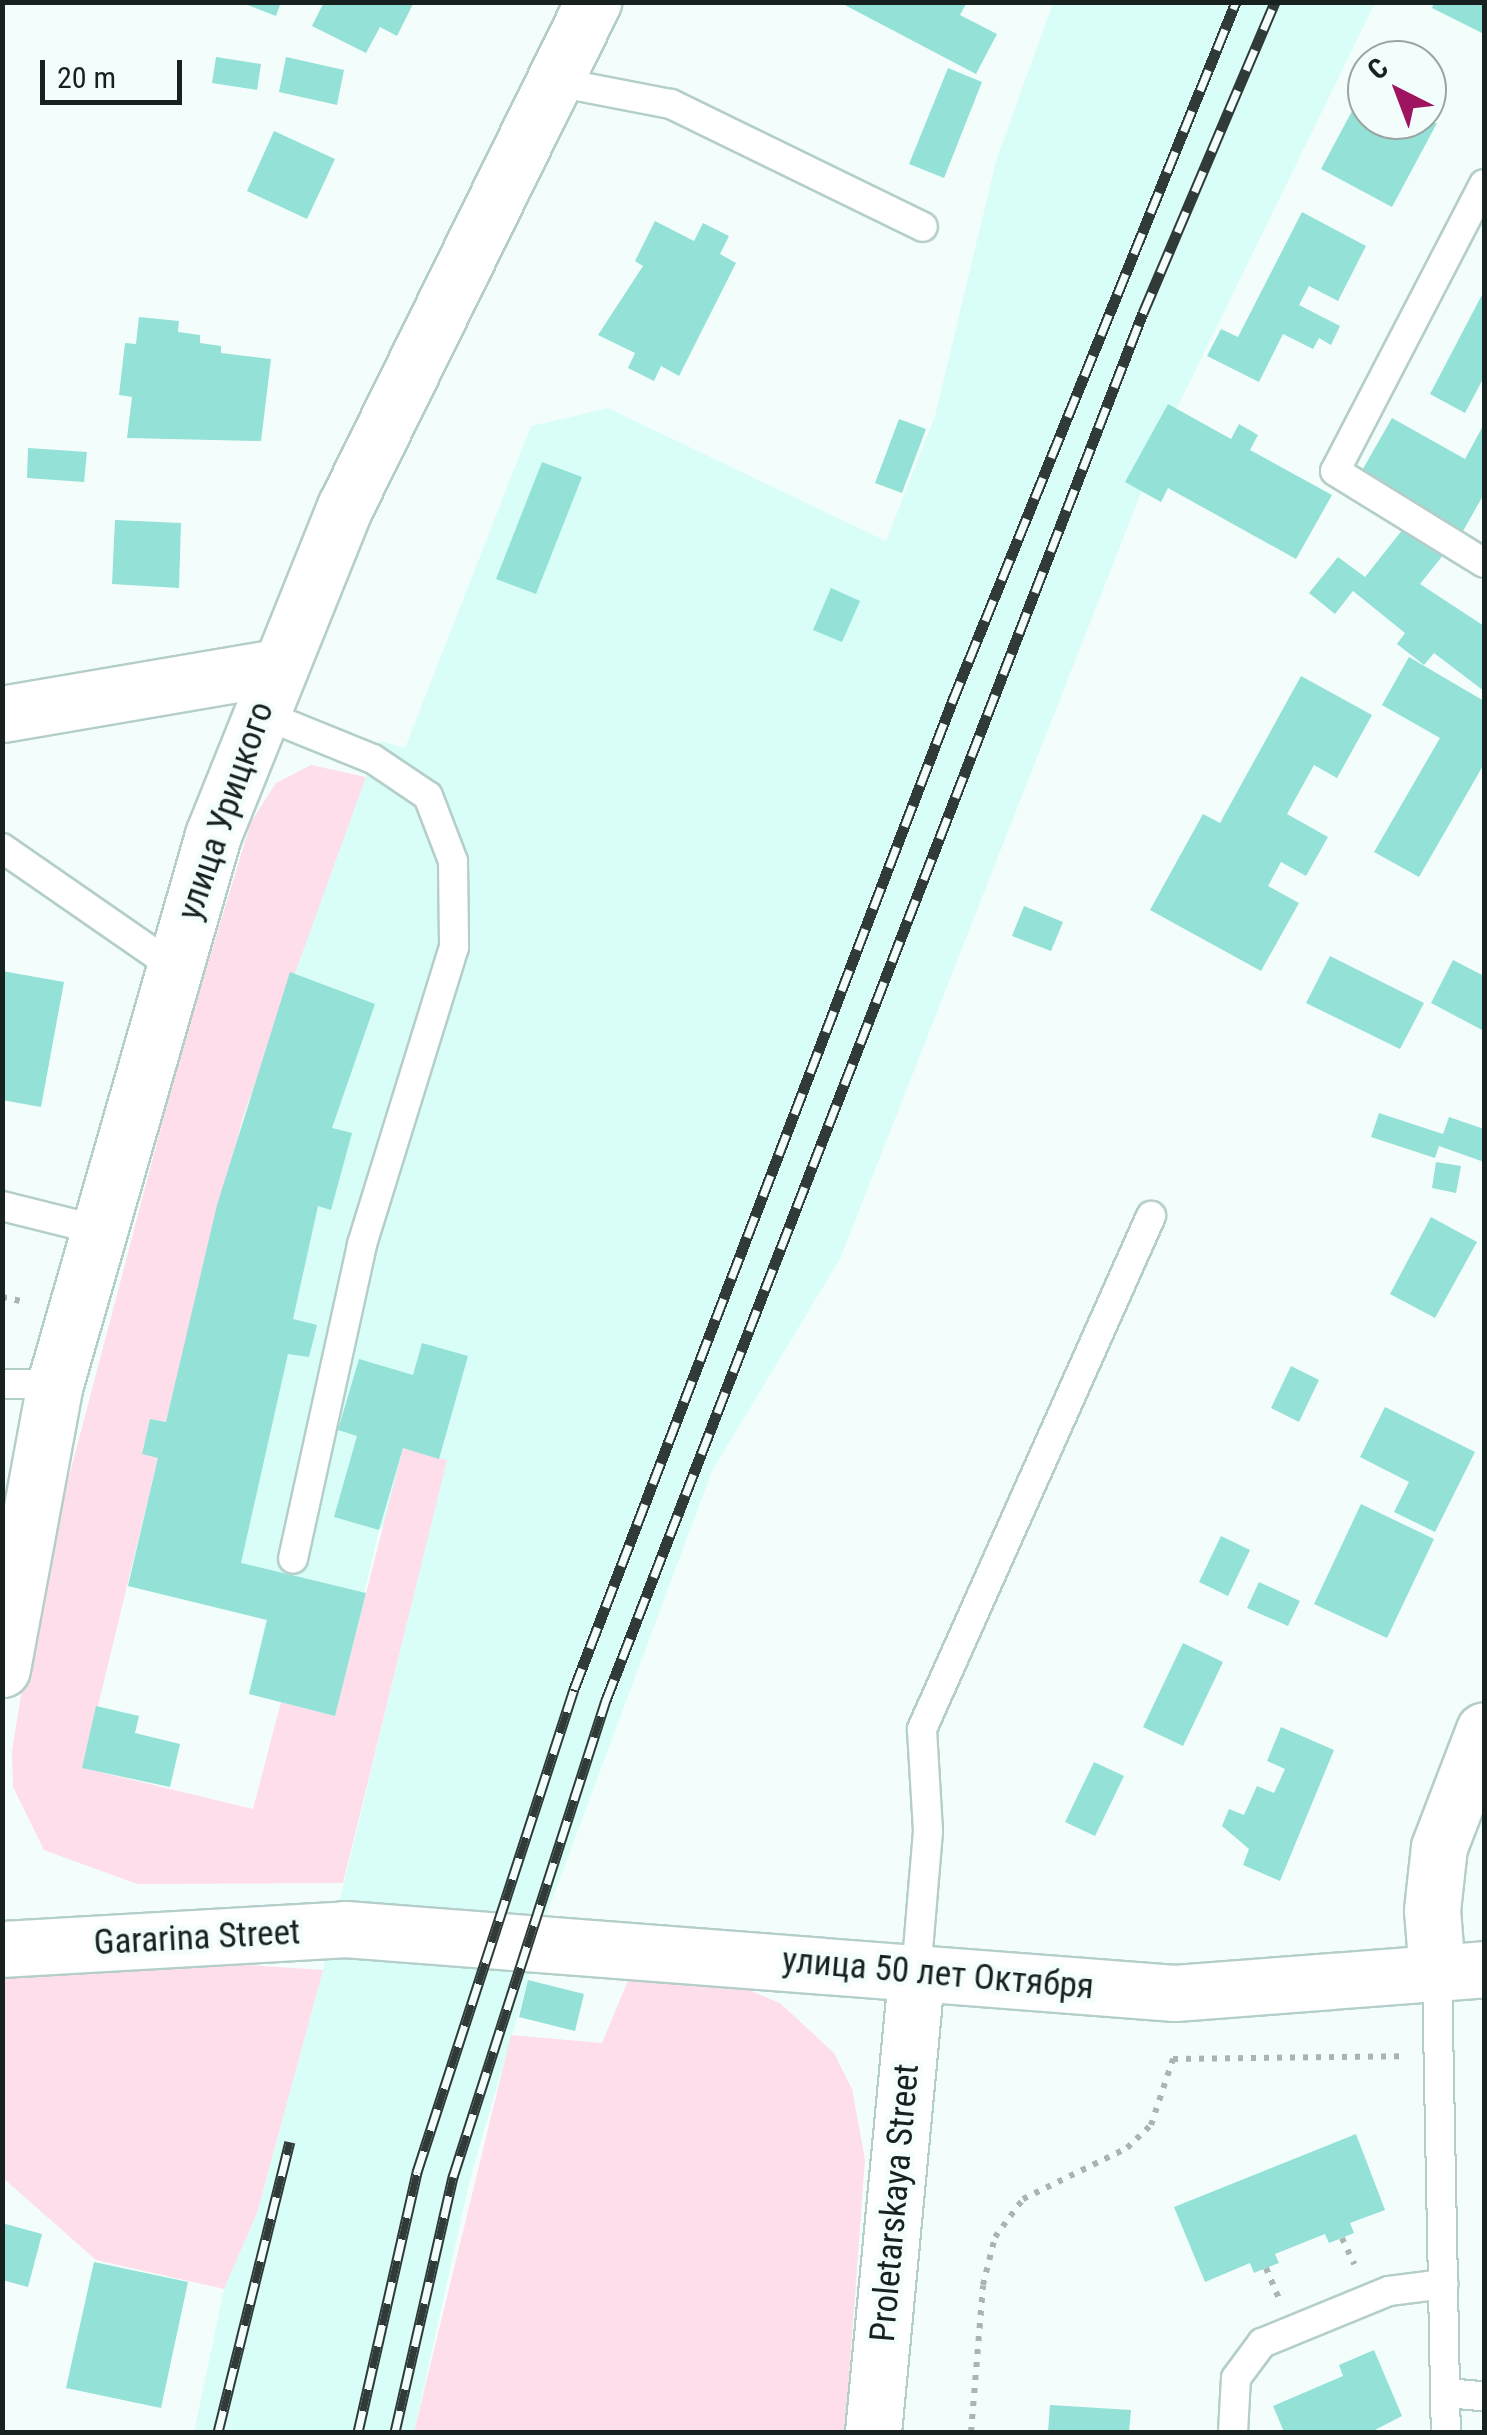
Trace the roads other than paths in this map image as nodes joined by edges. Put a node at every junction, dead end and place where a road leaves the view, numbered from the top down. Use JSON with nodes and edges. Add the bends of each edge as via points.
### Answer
{"nodes":[{"id":1,"x":593,"y":2,"type":"edge"},
{"id":2,"x":552,"y":80,"type":"junction"},
{"id":3,"x":1484,"y":184,"type":"edge"},
{"id":4,"x":924,"y":227,"type":"dead end"},
{"id":5,"x":1484,"y":563,"type":"edge"},
{"id":6,"x":267,"y":690,"type":"junction"},
{"id":7,"x":2,"y":714,"type":"edge"},
{"id":8,"x":2,"y":848,"type":"edge"},
{"id":9,"x":174,"y":967,"type":"junction"},
{"id":10,"x":2,"y":1206,"type":"edge"},
{"id":11,"x":1151,"y":1216,"type":"dead end"},
{"id":12,"x":98,"y":1230,"type":"junction"},
{"id":13,"x":29,"y":1384,"type":"edge"},
{"id":14,"x":293,"y":1558,"type":"dead end"},
{"id":15,"x":2,"y":1670,"type":"edge"},
{"id":16,"x":1484,"y":1730,"type":"edge"},
{"id":17,"x":391,"y":1932,"type":"joint"},
{"id":18,"x":2,"y":1949,"type":"edge"},
{"id":19,"x":1461,"y":1971,"type":"edge"},
{"id":20,"x":916,"y":1974,"type":"junction"},
{"id":21,"x":1444,"y":2284,"type":"junction"},
{"id":22,"x":1446,"y":2393,"type":"junction"},
{"id":23,"x":1484,"y":2396,"type":"edge"},
{"id":24,"x":874,"y":2432,"type":"edge"},
{"id":25,"x":1233,"y":2432,"type":"edge"},
{"id":26,"x":1446,"y":2432,"type":"edge"}],
"edges":[{"from":1,"to":2,"type":"street","name":"улица Урицкого"},
{"from":2,"to":4,"type":"lane","via":[[670,104]]},
{"from":2,"to":6,"type":"street","name":"улица Урицкого","via":[[345,507]]},
{"from":3,"to":5,"type":"lane","via":[[1334,471]]},
{"from":6,"to":7,"type":"street"},
{"from":6,"to":9,"type":"street","name":"улица Урицкого"},
{"from":6,"to":14,"type":"lane","via":[[428,796],[453,861],[454,947],[362,1245]]},
{"from":8,"to":9,"type":"lane"},
{"from":9,"to":12,"type":"street","name":"улица Урицкого"},
{"from":10,"to":12,"type":"lane"},
{"from":11,"to":20,"type":"lane","via":[[922,1729],[928,1831]]},
{"from":12,"to":13,"type":"street","name":"улица Урицкого"},
{"from":13,"to":15,"type":"street","name":"улица Урицкого"},
{"from":16,"to":19,"type":"street","via":[[1439,1847],[1432,1910]]},
{"from":17,"to":18,"type":"street","name":"Gararina Street"},
{"from":17,"to":20,"type":"street","name":"улица 50 лет Октября"},
{"from":19,"to":20,"type":"street","name":"улица 50 лет Октября","via":[[1175,1994]]},
{"from":19,"to":21,"type":"lane","via":[[1441,2056]]},
{"from":20,"to":24,"type":"street","name":"Proletarskaya Street"},
{"from":21,"to":22,"type":"lane"},
{"from":21,"to":25,"type":"lane","via":[[1389,2290],[1262,2343],[1236,2378]]},
{"from":22,"to":23,"type":"lane"},
{"from":22,"to":26,"type":"lane"}]}
